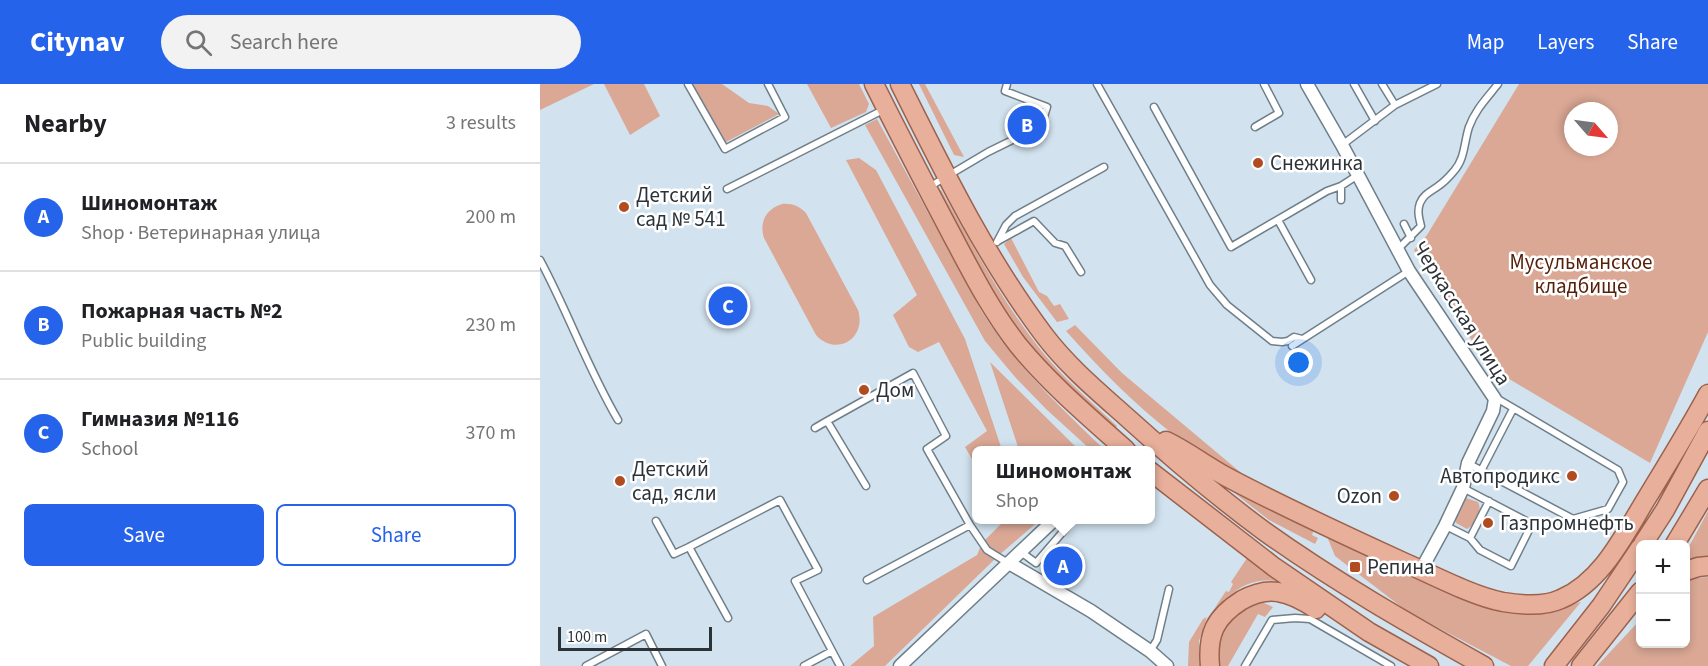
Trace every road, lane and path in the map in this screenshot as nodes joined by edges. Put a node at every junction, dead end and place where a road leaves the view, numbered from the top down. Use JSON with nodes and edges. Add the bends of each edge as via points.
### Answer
{"nodes":[{"id":1,"x":688,"y":84,"type":"edge"},
{"id":2,"x":768,"y":84,"type":"edge"},
{"id":3,"x":874,"y":84,"type":"edge"},
{"id":4,"x":900,"y":84,"type":"edge"},
{"id":5,"x":1007,"y":84,"type":"edge"},
{"id":6,"x":1097,"y":84,"type":"edge"},
{"id":7,"x":1264,"y":84,"type":"edge"},
{"id":8,"x":1307,"y":84,"type":"edge"},
{"id":9,"x":1354,"y":84,"type":"edge"},
{"id":10,"x":1383,"y":84,"type":"edge"},
{"id":11,"x":1437,"y":84,"type":"edge"},
{"id":12,"x":1498,"y":84,"type":"edge"},
{"id":13,"x":1395,"y":105,"type":"junction"},
{"id":14,"x":1154,"y":107,"type":"dead end"},
{"id":15,"x":887,"y":109,"type":"junction"},
{"id":16,"x":1375,"y":121,"type":"junction"},
{"id":17,"x":1255,"y":127,"type":"dead end"},
{"id":18,"x":1342,"y":145,"type":"junction"},
{"id":19,"x":1104,"y":167,"type":"dead end"},
{"id":20,"x":1358,"y":174,"type":"junction"},
{"id":21,"x":947,"y":177,"type":"junction"},
{"id":22,"x":1341,"y":186,"type":"junction"},
{"id":23,"x":927,"y":188,"type":"junction"},
{"id":24,"x":727,"y":189,"type":"dead end"},
{"id":25,"x":1341,"y":200,"type":"dead end"},
{"id":26,"x":1278,"y":220,"type":"junction"},
{"id":27,"x":1404,"y":224,"type":"dead end"},
{"id":28,"x":1411,"y":238,"type":"junction"},
{"id":29,"x":992,"y":245,"type":"junction"},
{"id":30,"x":1399,"y":248,"type":"junction"},
{"id":31,"x":540,"y":260,"type":"edge"},
{"id":32,"x":1409,"y":271,"type":"junction"},
{"id":33,"x":1081,"y":272,"type":"dead end"},
{"id":34,"x":1311,"y":280,"type":"dead end"},
{"id":35,"x":1302,"y":339,"type":"junction"},
{"id":36,"x":1292,"y":346,"type":"dead end"},
{"id":37,"x":1708,"y":394,"type":"edge"},
{"id":38,"x":1495,"y":399,"type":"junction"},
{"id":39,"x":1513,"y":409,"type":"junction"},
{"id":40,"x":618,"y":420,"type":"dead end"},
{"id":41,"x":827,"y":422,"type":"junction"},
{"id":42,"x":814,"y":428,"type":"dead end"},
{"id":43,"x":1708,"y":431,"type":"edge"},
{"id":44,"x":1129,"y":441,"type":"edge"},
{"id":45,"x":1155,"y":457,"type":"edge"},
{"id":46,"x":1468,"y":463,"type":"junction"},
{"id":47,"x":1481,"y":471,"type":"junction"},
{"id":48,"x":1155,"y":475,"type":"edge"},
{"id":49,"x":866,"y":486,"type":"dead end"},
{"id":50,"x":1463,"y":488,"type":"junction"},
{"id":51,"x":1708,"y":489,"type":"edge"},
{"id":52,"x":1489,"y":501,"type":"junction"},
{"id":53,"x":656,"y":521,"type":"dead end"},
{"id":54,"x":1049,"y":524,"type":"edge"},
{"id":55,"x":1069,"y":524,"type":"edge"},
{"id":56,"x":970,"y":525,"type":"junction"},
{"id":57,"x":1445,"y":526,"type":"junction"},
{"id":58,"x":1470,"y":538,"type":"junction"},
{"id":59,"x":1646,"y":540,"type":"edge"},
{"id":60,"x":1677,"y":540,"type":"edge"},
{"id":61,"x":688,"y":547,"type":"junction"},
{"id":62,"x":1021,"y":552,"type":"junction"},
{"id":63,"x":1636,"y":555,"type":"edge"},
{"id":64,"x":1009,"y":563,"type":"junction"},
{"id":65,"x":1708,"y":567,"type":"edge"},
{"id":66,"x":1420,"y":570,"type":"junction"},
{"id":67,"x":1690,"y":570,"type":"edge"},
{"id":68,"x":867,"y":580,"type":"dead end"},
{"id":69,"x":1169,"y":589,"type":"dead end"},
{"id":70,"x":1639,"y":594,"type":"edge"},
{"id":71,"x":1636,"y":613,"type":"edge"},
{"id":72,"x":728,"y":618,"type":"dead end"},
{"id":73,"x":1370,"y":632,"type":"junction"},
{"id":74,"x":832,"y":651,"type":"junction"},
{"id":75,"x":1150,"y":651,"type":"junction"},
{"id":76,"x":1558,"y":661,"type":"edge"},
{"id":77,"x":586,"y":666,"type":"edge"},
{"id":78,"x":662,"y":666,"type":"edge"},
{"id":79,"x":804,"y":666,"type":"edge"},
{"id":80,"x":840,"y":666,"type":"edge"},
{"id":81,"x":900,"y":666,"type":"edge"},
{"id":82,"x":1167,"y":666,"type":"edge"},
{"id":83,"x":1210,"y":666,"type":"edge"},
{"id":84,"x":1245,"y":666,"type":"edge"},
{"id":85,"x":1391,"y":666,"type":"edge"},
{"id":86,"x":1429,"y":666,"type":"edge"},
{"id":87,"x":1484,"y":666,"type":"edge"},
{"id":88,"x":1581,"y":666,"type":"edge"}],
"edges":[{"from":1,"to":2,"type":"lane","via":[[725,149],[785,117]]},
{"from":3,"to":15,"type":"main road"},
{"from":4,"to":21,"type":"main road"},
{"from":5,"to":21,"type":"lane","via":[[1005,91],[1047,107],[1041,126]]},
{"from":6,"to":35,"type":"lane","via":[[1210,285],[1227,305],[1272,341]]},
{"from":7,"to":17,"type":"lane","via":[[1279,113]]},
{"from":8,"to":18,"type":"street","name":"Черкасская улица"},
{"from":9,"to":16,"type":"lane"},
{"from":10,"to":13,"type":"lane"},
{"from":11,"to":13,"type":"lane"},
{"from":12,"to":28,"type":"lane","via":[[1474,115],[1457,169],[1422,199],[1418,211],[1421,226]]},
{"from":13,"to":16,"type":"lane"},
{"from":14,"to":26,"type":"lane","via":[[1231,248]]},
{"from":15,"to":23,"type":"main road"},
{"from":15,"to":24,"type":"lane"},
{"from":16,"to":18,"type":"lane"},
{"from":18,"to":20,"type":"street","name":"Черкасская улица"},
{"from":19,"to":29,"type":"lane","via":[[1015,216]]},
{"from":20,"to":22,"type":"lane"},
{"from":20,"to":30,"type":"street","name":"Черкасская улица"},
{"from":21,"to":23,"type":"lane"},
{"from":21,"to":29,"type":"main road"},
{"from":22,"to":25,"type":"lane"},
{"from":22,"to":26,"type":"lane"},
{"from":23,"to":44,"type":"main road","via":[[984,295],[1018,344],[1104,431]]},
{"from":26,"to":34,"type":"lane"},
{"from":27,"to":28,"type":"lane"},
{"from":28,"to":30,"type":"lane"},
{"from":29,"to":33,"type":"lane","via":[[1034,221],[1054,243],[1065,246]]},
{"from":29,"to":44,"type":"main road","via":[[1005,280]]},
{"from":30,"to":32,"type":"street","name":"Черкасская улица"},
{"from":31,"to":40,"type":"lane"},
{"from":32,"to":35,"type":"lane"},
{"from":32,"to":38,"type":"street","name":"Черкасская улица"},
{"from":35,"to":36,"type":"lane"},
{"from":37,"to":66,"type":"main road","via":[[1614,551],[1586,582],[1561,600],[1540,604],[1501,601]]},
{"from":38,"to":39,"type":"lane"},
{"from":38,"to":46,"type":"street","name":"Черкасская улица"},
{"from":39,"to":47,"type":"lane"},
{"from":39,"to":47,"type":"lane","via":[[1618,470],[1623,482],[1608,509],[1573,519]]},
{"from":41,"to":42,"type":"lane"},
{"from":41,"to":49,"type":"lane"},
{"from":41,"to":56,"type":"lane","via":[[913,373],[946,436],[927,449]]},
{"from":43,"to":59,"type":"main road"},
{"from":44,"to":66,"type":"main road","via":[[1170,443],[1296,513]]},
{"from":45,"to":87,"type":"main road","via":[[1330,575]]},
{"from":46,"to":47,"type":"lane"},
{"from":46,"to":50,"type":"street","name":"Черкасская улица"},
{"from":48,"to":73,"type":"main road","via":[[1274,567]]},
{"from":50,"to":52,"type":"lane"},
{"from":50,"to":57,"type":"street","name":"Черкасская улица"},
{"from":51,"to":60,"type":"main road"},
{"from":52,"to":58,"type":"lane"},
{"from":52,"to":58,"type":"lane","via":[[1532,524],[1511,566],[1480,550]]},
{"from":53,"to":61,"type":"lane","via":[[674,554]]},
{"from":54,"to":62,"type":"street"},
{"from":55,"to":62,"type":"lane","via":[[1036,563]]},
{"from":56,"to":64,"type":"lane","via":[[987,550]]},
{"from":56,"to":68,"type":"lane"},
{"from":57,"to":58,"type":"lane"},
{"from":57,"to":66,"type":"street","name":"Черкасская улица"},
{"from":61,"to":72,"type":"lane"},
{"from":61,"to":74,"type":"lane","via":[[780,500],[818,570],[795,582]]},
{"from":62,"to":64,"type":"street"},
{"from":63,"to":76,"type":"main road"},
{"from":64,"to":75,"type":"street"},
{"from":64,"to":81,"type":"street"},
{"from":65,"to":67,"type":"main road"},
{"from":69,"to":75,"type":"lane","via":[[1157,640]]},
{"from":70,"to":88,"type":"main road"},
{"from":71,"to":88,"type":"main road"},
{"from":73,"to":83,"type":"main road","via":[[1336,621],[1292,596],[1259,593],[1229,608],[1218,619],[1209,648]]},
{"from":73,"to":86,"type":"main road"},
{"from":74,"to":79,"type":"lane"},
{"from":74,"to":80,"type":"lane"},
{"from":75,"to":82,"type":"street"},
{"from":77,"to":78,"type":"lane","via":[[646,634]]},
{"from":84,"to":85,"type":"lane","via":[[1272,620],[1295,618],[1310,619]]}]}
